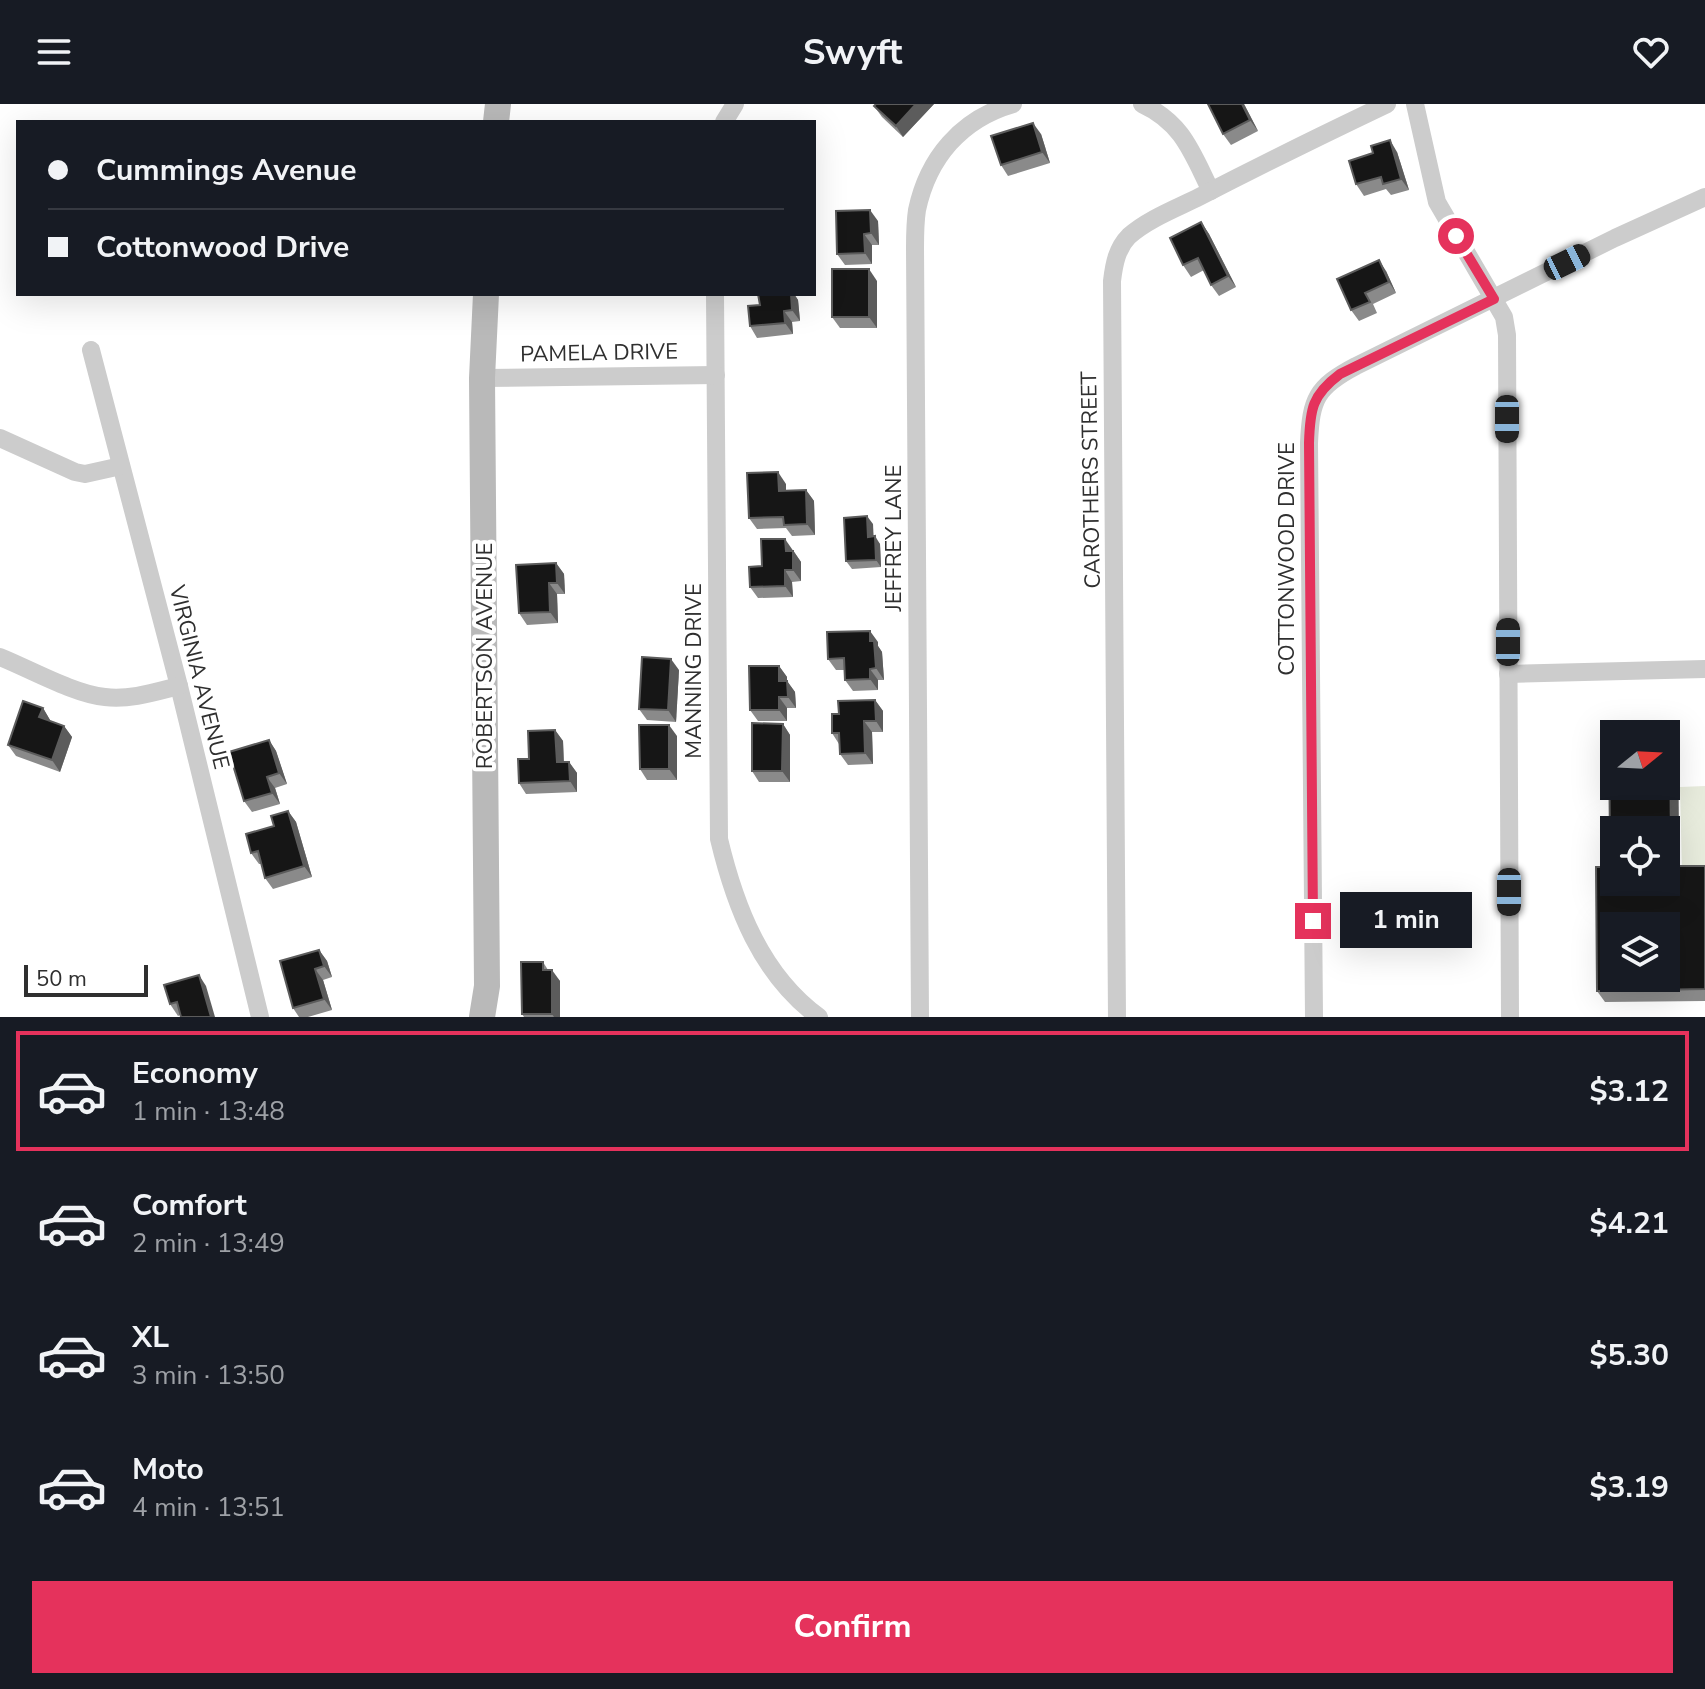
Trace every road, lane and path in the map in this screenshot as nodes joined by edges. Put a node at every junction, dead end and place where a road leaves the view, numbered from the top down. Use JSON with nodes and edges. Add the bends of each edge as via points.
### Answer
{"nodes":[{"id":1,"x":1013,"y":104,"type":"edge"},
{"id":2,"x":1142,"y":104,"type":"edge"},
{"id":3,"x":1387,"y":104,"type":"edge"},
{"id":4,"x":1415,"y":104,"type":"edge"},
{"id":5,"x":1211,"y":191,"type":"junction"},
{"id":6,"x":1705,"y":197,"type":"edge"},
{"id":7,"x":486,"y":296,"type":"edge"},
{"id":8,"x":715,"y":296,"type":"edge"},
{"id":9,"x":1494,"y":299,"type":"junction"},
{"id":10,"x":91,"y":350,"type":"dead end"},
{"id":11,"x":716,"y":375,"type":"junction"},
{"id":12,"x":482,"y":378,"type":"junction"},
{"id":13,"x":0,"y":438,"type":"edge"},
{"id":14,"x":121,"y":466,"type":"junction"},
{"id":15,"x":1,"y":661,"type":"edge"},
{"id":16,"x":1705,"y":669,"type":"edge"},
{"id":17,"x":1508,"y":674,"type":"junction"},
{"id":18,"x":179,"y":686,"type":"junction"},
{"id":19,"x":260,"y":1017,"type":"edge"},
{"id":20,"x":482,"y":1017,"type":"edge"},
{"id":21,"x":819,"y":1017,"type":"edge"},
{"id":22,"x":920,"y":1017,"type":"edge"},
{"id":23,"x":1117,"y":1017,"type":"edge"},
{"id":24,"x":1314,"y":1017,"type":"edge"},
{"id":25,"x":1510,"y":1017,"type":"edge"}],
"edges":[{"from":1,"to":22,"type":"street","name":"JEFFREY LANE","via":[[957,134],[923,186],[917,214]]},
{"from":2,"to":5,"type":"street","via":[[1173,124]]},
{"from":3,"to":5,"type":"street","name":"CAROTHERS STREET"},
{"from":4,"to":9,"type":"street","via":[[1437,202]]},
{"from":5,"to":23,"type":"street","name":"CAROTHERS STREET","via":[[1130,235],[1115,259],[1112,281]]},
{"from":6,"to":9,"type":"street","name":"COTTONWOOD DRIVE"},
{"from":7,"to":12,"type":"street","name":"ROBERTSON AVENUE"},
{"from":8,"to":11,"type":"street","name":"MANNING DRIVE"},
{"from":9,"to":17,"type":"street","via":[[1507,335]]},
{"from":9,"to":24,"type":"street","name":"COTTONWOOD DRIVE","via":[[1340,374],[1312,406]]},
{"from":10,"to":14,"type":"street","name":"VIRGINIA AVENUE"},
{"from":11,"to":12,"type":"street","name":"PAMELA DRIVE"},
{"from":11,"to":21,"type":"street","name":"MANNING DRIVE","via":[[719,839],[736,900],[756,945],[789,989]]},
{"from":12,"to":20,"type":"street","name":"ROBERTSON AVENUE","via":[[487,986]]},
{"from":13,"to":14,"type":"street","via":[[75,472]]},
{"from":14,"to":18,"type":"street","name":"VIRGINIA AVENUE"},
{"from":15,"to":18,"type":"street","via":[[107,698]]},
{"from":16,"to":17,"type":"street"},
{"from":17,"to":25,"type":"street"},
{"from":18,"to":19,"type":"street","name":"VIRGINIA AVENUE"}]}
